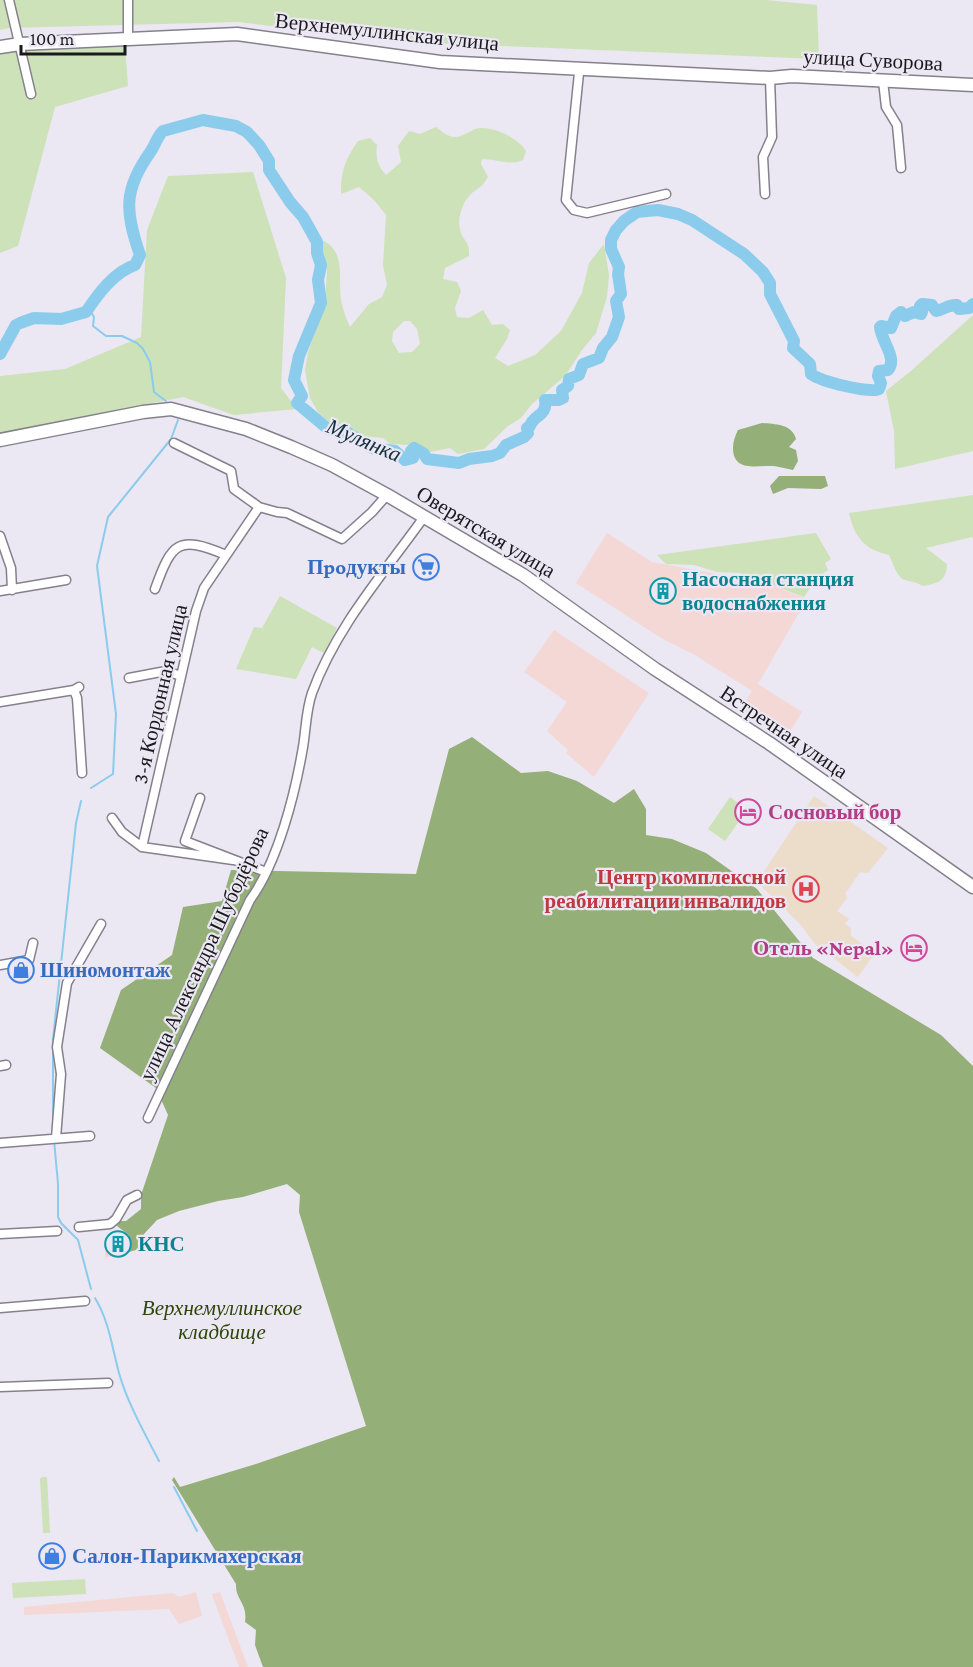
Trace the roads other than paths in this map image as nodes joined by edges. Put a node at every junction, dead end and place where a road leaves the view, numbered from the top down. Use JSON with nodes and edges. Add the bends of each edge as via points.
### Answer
{"nodes":[{"id":1,"x":9,"y":0,"type":"edge"},
{"id":2,"x":128,"y":0,"type":"edge"},
{"id":3,"x":128,"y":39,"type":"junction"},
{"id":4,"x":20,"y":44,"type":"junction"},
{"id":5,"x":0,"y":47,"type":"edge"},
{"id":6,"x":581,"y":69,"type":"junction"},
{"id":7,"x":770,"y":78,"type":"junction"},
{"id":8,"x":883,"y":81,"type":"junction"},
{"id":9,"x":973,"y":85,"type":"edge"},
{"id":10,"x":32,"y":94,"type":"dead end"},
{"id":11,"x":901,"y":168,"type":"dead end"},
{"id":12,"x":666,"y":194,"type":"dead end"},
{"id":13,"x":765,"y":194,"type":"dead end"},
{"id":14,"x":0,"y":440,"type":"edge"},
{"id":15,"x":174,"y":443,"type":"dead end"},
{"id":16,"x":387,"y":495,"type":"junction"},
{"id":17,"x":259,"y":507,"type":"junction"},
{"id":18,"x":424,"y":517,"type":"junction"},
{"id":19,"x":0,"y":536,"type":"edge"},
{"id":20,"x":226,"y":555,"type":"junction"},
{"id":21,"x":66,"y":580,"type":"dead end"},
{"id":22,"x":155,"y":589,"type":"dead end"},
{"id":23,"x":12,"y":590,"type":"junction"},
{"id":24,"x":0,"y":591,"type":"edge"},
{"id":25,"x":573,"y":610,"type":"joint"},
{"id":26,"x":181,"y":676,"type":"junction"},
{"id":27,"x":129,"y":678,"type":"dead end"},
{"id":28,"x":0,"y":702,"type":"edge"},
{"id":29,"x":82,"y":773,"type":"dead end"},
{"id":30,"x":200,"y":798,"type":"dead end"},
{"id":31,"x":112,"y":818,"type":"dead end"},
{"id":32,"x":142,"y":847,"type":"junction"},
{"id":33,"x":233,"y":860,"type":"junction"},
{"id":34,"x":266,"y":872,"type":"junction"},
{"id":35,"x":973,"y":887,"type":"edge"},
{"id":36,"x":101,"y":924,"type":"dead end"},
{"id":37,"x":33,"y":943,"type":"dead end"},
{"id":38,"x":0,"y":965,"type":"edge"},
{"id":39,"x":148,"y":1118,"type":"dead end"},
{"id":40,"x":90,"y":1136,"type":"dead end"},
{"id":41,"x":61,"y":1138,"type":"junction"},
{"id":42,"x":0,"y":1143,"type":"edge"},
{"id":43,"x":138,"y":1195,"type":"dead end"},
{"id":44,"x":79,"y":1227,"type":"dead end"},
{"id":45,"x":57,"y":1231,"type":"dead end"},
{"id":46,"x":0,"y":1234,"type":"edge"},
{"id":47,"x":85,"y":1301,"type":"dead end"},
{"id":48,"x":0,"y":1308,"type":"edge"},
{"id":49,"x":108,"y":1383,"type":"dead end"},
{"id":50,"x":0,"y":1387,"type":"edge"}],
"edges":[{"from":1,"to":4,"type":"street"},
{"from":2,"to":3,"type":"street"},
{"from":3,"to":4,"type":"main road","name":"Верхнемуллинская улица"},
{"from":3,"to":6,"type":"main road","name":"Верхнемуллинская улица","via":[[237,34],[440,62]]},
{"from":4,"to":5,"type":"main road","name":"Верхнемуллинская улица"},
{"from":4,"to":10,"type":"street"},
{"from":6,"to":7,"type":"main road","name":"Верхнемуллинская улица"},
{"from":6,"to":12,"type":"street","via":[[566,200],[574,210],[587,213]]},
{"from":7,"to":8,"type":"main road","name":"улица Суворова"},
{"from":7,"to":13,"type":"street","via":[[772,137],[763,157]]},
{"from":8,"to":9,"type":"main road","name":"улица Суворова"},
{"from":8,"to":11,"type":"street","via":[[886,108],[897,125]]},
{"from":14,"to":16,"type":"main road","name":"Оверятская улица","via":[[171,409],[246,429],[332,465]]},
{"from":15,"to":17,"type":"street","via":[[231,471],[234,489]]},
{"from":16,"to":17,"type":"street","via":[[342,539],[287,513]]},
{"from":16,"to":18,"type":"main road","name":"Оверятская улица"},
{"from":17,"to":20,"type":"street","name":"3-я Кордонная улица"},
{"from":18,"to":25,"type":"main road","name":"Оверятская улица","via":[[521,573]]},
{"from":18,"to":34,"type":"street","name":"улица Александра Шубодёрова","via":[[360,604],[317,682],[309,702],[303,748],[285,823]]},
{"from":19,"to":23,"type":"street","via":[[11,568]]},
{"from":20,"to":22,"type":"street","name":"3-я Кордонная улица","via":[[188,543],[176,547],[165,562]]},
{"from":20,"to":26,"type":"street","name":"3-я Кордонная улица","via":[[204,588]]},
{"from":21,"to":23,"type":"street"},
{"from":23,"to":24,"type":"street"},
{"from":25,"to":35,"type":"main road","name":"Встречная улица"},
{"from":26,"to":27,"type":"street","via":[[166,671]]},
{"from":26,"to":32,"type":"street","name":"3-я Кордонная улица"},
{"from":28,"to":29,"type":"street","via":[[76,688]]},
{"from":30,"to":33,"type":"street","via":[[185,841]]},
{"from":31,"to":32,"type":"street","via":[[122,832]]},
{"from":32,"to":33,"type":"street"},
{"from":33,"to":34,"type":"street"},
{"from":34,"to":39,"type":"street","name":"улица Александра Шубодёрова"},
{"from":36,"to":41,"type":"street","via":[[67,983],[57,1047]]},
{"from":37,"to":38,"type":"street","via":[[29,960]]},
{"from":40,"to":41,"type":"street"},
{"from":41,"to":42,"type":"street"},
{"from":43,"to":44,"type":"street","via":[[127,1200],[110,1224]]},
{"from":45,"to":46,"type":"street"},
{"from":47,"to":48,"type":"street"},
{"from":49,"to":50,"type":"street"}]}
